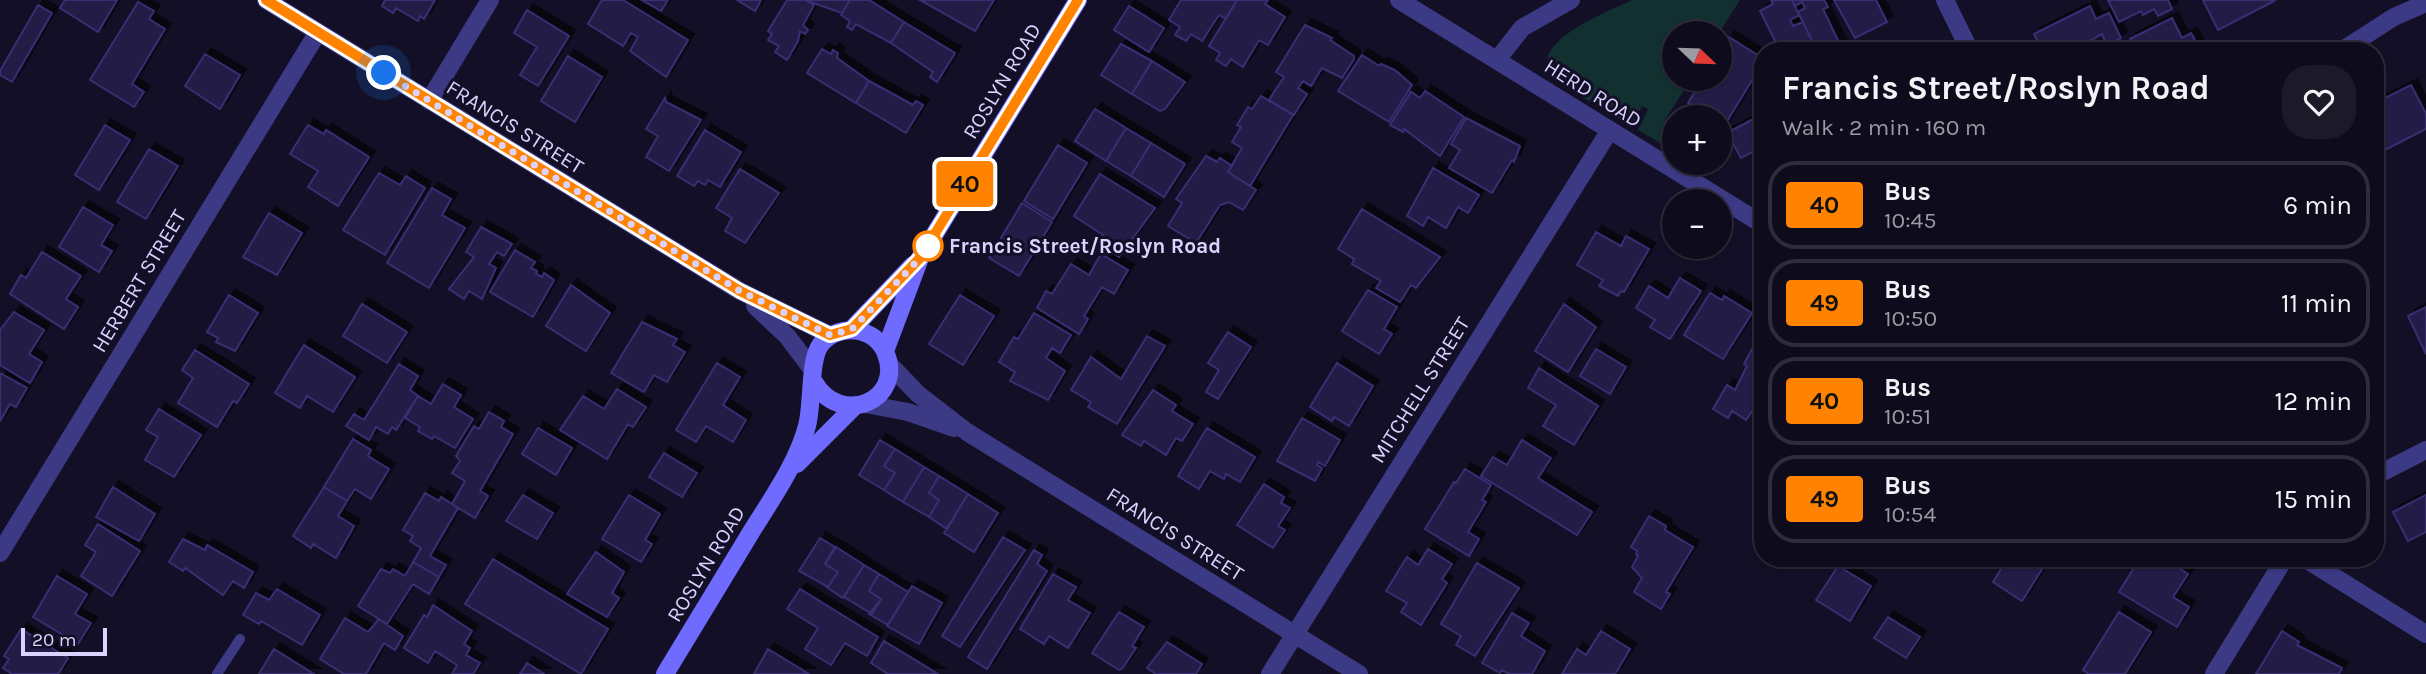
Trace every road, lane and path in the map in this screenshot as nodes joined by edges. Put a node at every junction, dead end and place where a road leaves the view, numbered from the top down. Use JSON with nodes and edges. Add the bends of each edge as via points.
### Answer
{"nodes":[{"id":1,"x":266,"y":0,"type":"edge"},
{"id":2,"x":490,"y":0,"type":"edge"},
{"id":3,"x":1078,"y":0,"type":"edge"},
{"id":4,"x":1399,"y":0,"type":"edge"},
{"id":5,"x":1571,"y":0,"type":"edge"},
{"id":6,"x":1945,"y":0,"type":"edge"},
{"id":7,"x":2426,"y":3,"type":"edge"},
{"id":8,"x":317,"y":32,"type":"junction"},
{"id":9,"x":1966,"y":42,"type":"edge"},
{"id":10,"x":2355,"y":42,"type":"edge"},
{"id":11,"x":1497,"y":60,"type":"junction"},
{"id":12,"x":429,"y":100,"type":"junction"},
{"id":13,"x":1609,"y":130,"type":"junction"},
{"id":14,"x":1754,"y":219,"type":"edge"},
{"id":15,"x":920,"y":258,"type":"junction"},
{"id":16,"x":740,"y":291,"type":"junction"},
{"id":17,"x":852,"y":329,"type":"junction"},
{"id":18,"x":830,"y":335,"type":"junction"},
{"id":19,"x":887,"y":357,"type":"junction"},
{"id":20,"x":813,"y":375,"type":"junction"},
{"id":21,"x":860,"y":405,"type":"junction"},
{"id":22,"x":967,"y":432,"type":"junction"},
{"id":23,"x":2426,"y":450,"type":"edge"},
{"id":24,"x":2384,"y":471,"type":"edge"},
{"id":25,"x":785,"y":477,"type":"junction"},
{"id":26,"x":0,"y":553,"type":"edge"},
{"id":27,"x":2280,"y":567,"type":"edge"},
{"id":28,"x":2318,"y":567,"type":"edge"},
{"id":29,"x":1295,"y":634,"type":"junction"},
{"id":30,"x":2426,"y":634,"type":"edge"},
{"id":31,"x":240,"y":639,"type":"dead end"},
{"id":32,"x":217,"y":674,"type":"edge"},
{"id":33,"x":665,"y":674,"type":"edge"},
{"id":34,"x":1270,"y":674,"type":"edge"},
{"id":35,"x":1359,"y":674,"type":"edge"},
{"id":36,"x":2214,"y":674,"type":"edge"}],
"edges":[{"from":1,"to":8,"type":"street","name":"FRANCIS STREET"},
{"from":2,"to":12,"type":"street"},
{"from":3,"to":15,"type":"street","name":"ROSLYN ROAD"},
{"from":4,"to":11,"type":"street","name":"HERD ROAD"},
{"from":5,"to":11,"type":"street","via":[[1522,28]]},
{"from":6,"to":9,"type":"street"},
{"from":7,"to":10,"type":"street"},
{"from":8,"to":12,"type":"street","name":"FRANCIS STREET"},
{"from":8,"to":26,"type":"street","name":"HERBERT STREET"},
{"from":11,"to":13,"type":"street","name":"HERD ROAD"},
{"from":12,"to":16,"type":"street","name":"FRANCIS STREET"},
{"from":13,"to":14,"type":"street","name":"HERD ROAD"},
{"from":13,"to":29,"type":"street","name":"MITCHELL STREET"},
{"from":15,"to":17,"type":"street","name":"ROSLYN ROAD"},
{"from":15,"to":19,"type":"street","name":"ROSLYN ROAD"},
{"from":16,"to":18,"type":"street","name":"FRANCIS STREET"},
{"from":16,"to":20,"type":"street","name":"FRANCIS STREET","via":[[787,336]]},
{"from":17,"to":18,"type":"street"},
{"from":17,"to":19,"type":"street","via":[[872,335]]},
{"from":18,"to":20,"type":"street","name":"ROSLYN ROAD","via":[[814,356]]},
{"from":19,"to":21,"type":"street","name":"ROSLYN ROAD","via":[[883,388]]},
{"from":19,"to":22,"type":"street","name":"FRANCIS STREET","via":[[918,394]]},
{"from":20,"to":21,"type":"street","via":[[831,401]]},
{"from":20,"to":25,"type":"street","name":"ROSLYN ROAD","via":[[807,427]]},
{"from":21,"to":22,"type":"street","name":"FRANCIS STREET","via":[[908,412]]},
{"from":21,"to":25,"type":"street","name":"ROSLYN ROAD","via":[[822,435]]},
{"from":22,"to":29,"type":"street","name":"FRANCIS STREET"},
{"from":23,"to":24,"type":"street"},
{"from":25,"to":33,"type":"street","name":"ROSLYN ROAD"},
{"from":27,"to":36,"type":"street"},
{"from":28,"to":30,"type":"street"},
{"from":29,"to":34,"type":"street","name":"MITCHELL STREET"},
{"from":29,"to":35,"type":"street","name":"FRANCIS STREET"},
{"from":31,"to":32,"type":"lane"}]}
